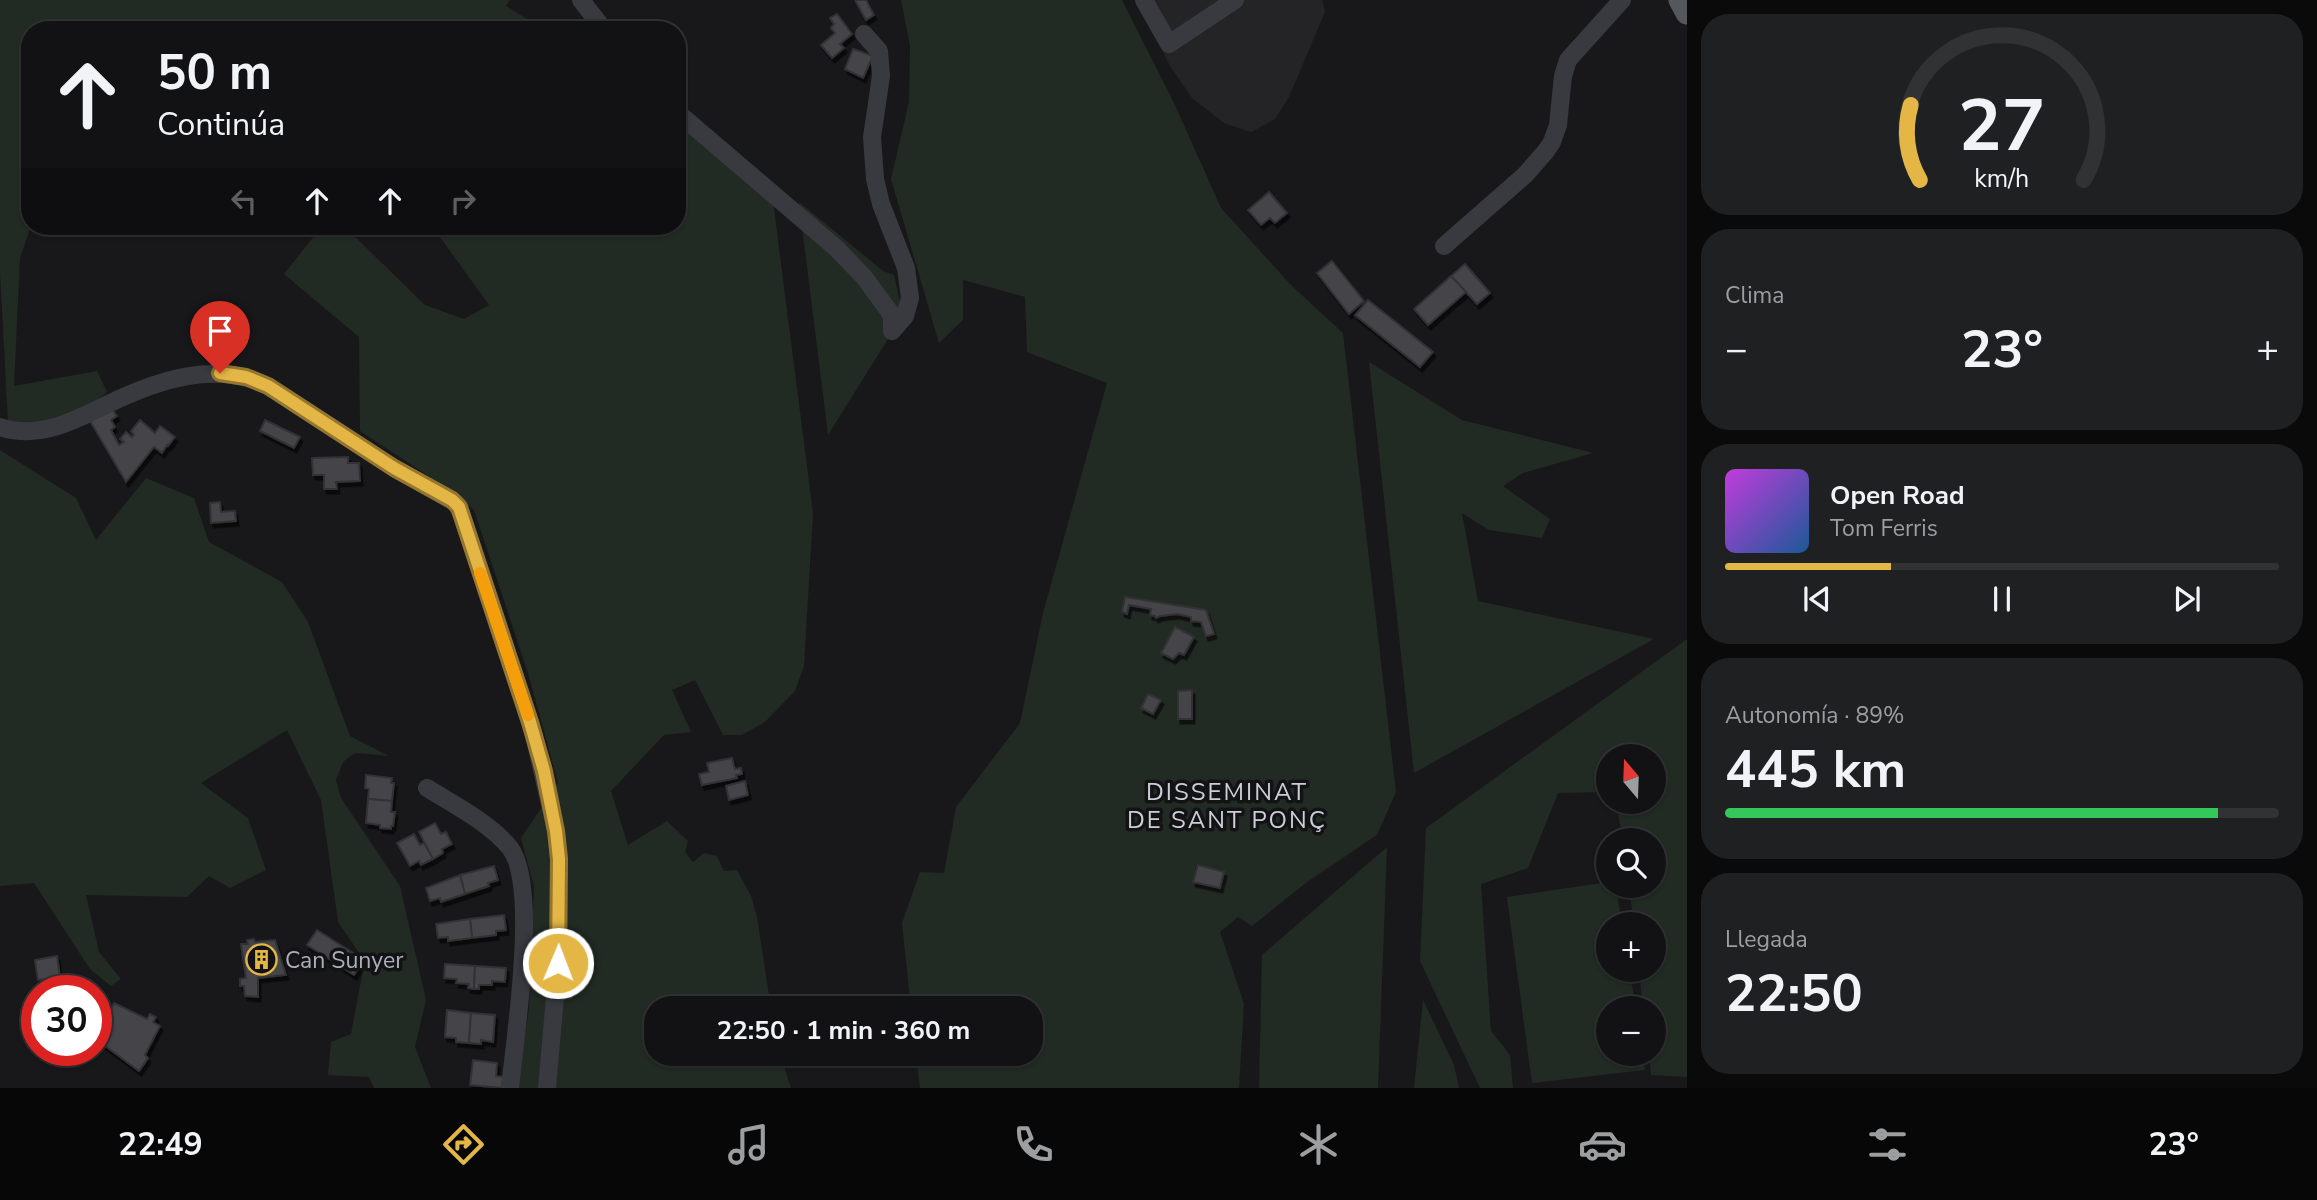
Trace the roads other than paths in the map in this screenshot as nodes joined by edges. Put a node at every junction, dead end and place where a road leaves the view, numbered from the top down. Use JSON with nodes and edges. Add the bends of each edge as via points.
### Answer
{"nodes":[{"id":1,"x":581,"y":0,"type":"edge"},
{"id":2,"x":1144,"y":0,"type":"edge"},
{"id":3,"x":1235,"y":0,"type":"edge"},
{"id":4,"x":1622,"y":0,"type":"edge"},
{"id":5,"x":1679,"y":0,"type":"edge"},
{"id":6,"x":1687,"y":13,"type":"edge"},
{"id":7,"x":597,"y":21,"type":"edge"},
{"id":8,"x":864,"y":34,"type":"dead end"},
{"id":9,"x":686,"y":119,"type":"edge"},
{"id":10,"x":1444,"y":246,"type":"dead end"},
{"id":11,"x":0,"y":427,"type":"edge"},
{"id":12,"x":427,"y":788,"type":"dead end"},
{"id":13,"x":510,"y":1088,"type":"edge"},
{"id":14,"x":547,"y":1088,"type":"edge"}],
"edges":[{"from":1,"to":7,"type":"street"},
{"from":2,"to":3,"type":"street","via":[[1169,44]]},
{"from":4,"to":10,"type":"street","via":[[1568,60],[1558,125],[1546,151]]},
{"from":5,"to":6,"type":"main road"},
{"from":8,"to":9,"type":"street","via":[[878,51],[881,76],[872,137],[875,179],[906,268],[910,298],[905,316],[892,331],[892,316],[851,262]]},
{"from":11,"to":14,"type":"street","via":[[26,432],[55,427],[166,382],[204,373],[231,374],[268,386],[452,500],[460,511],[548,789],[559,859],[558,963]]},
{"from":12,"to":13,"type":"street","via":[[497,835],[519,864],[525,911]]}]}
